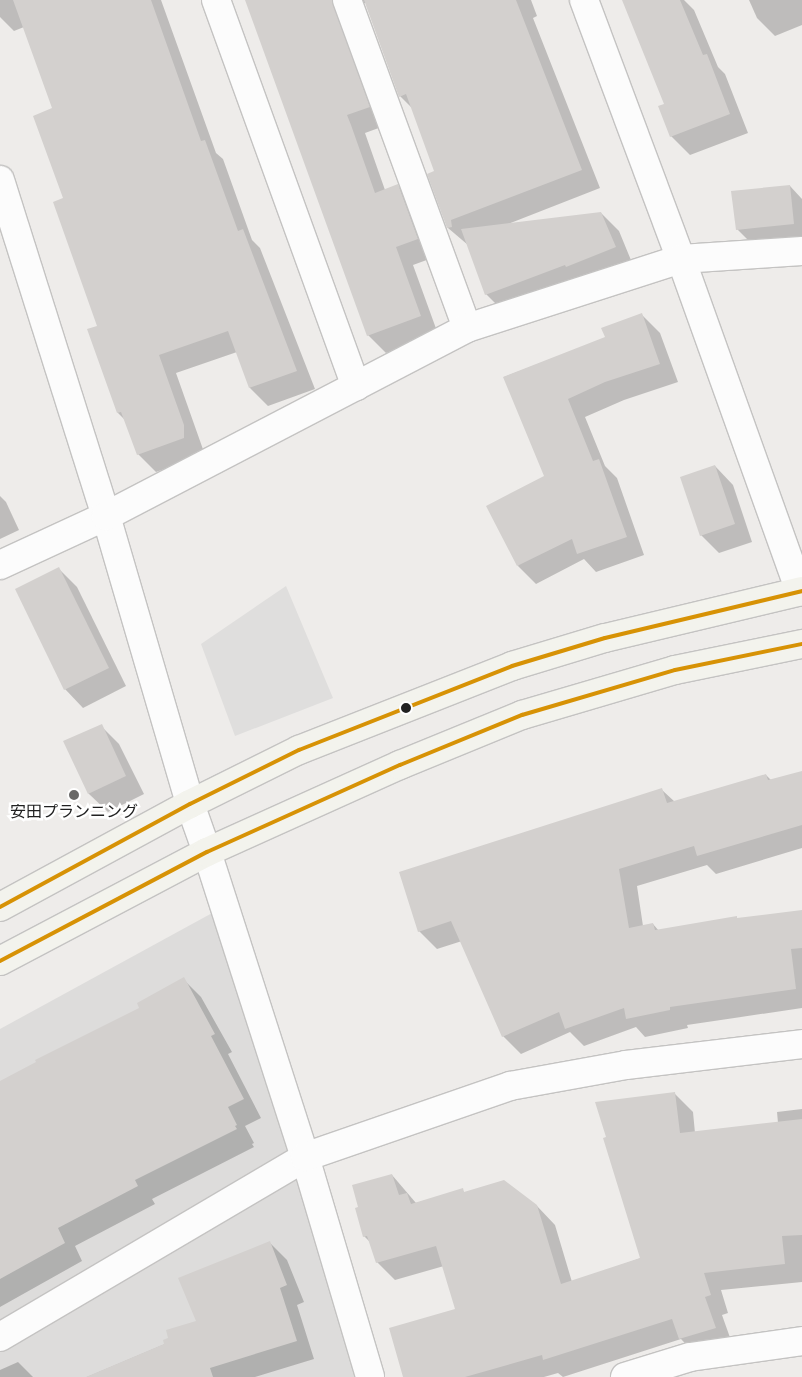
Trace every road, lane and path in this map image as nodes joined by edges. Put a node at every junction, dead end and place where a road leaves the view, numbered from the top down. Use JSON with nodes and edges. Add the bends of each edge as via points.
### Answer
{"nodes":[{"id":1,"x":216,"y":0,"type":"edge"},
{"id":2,"x":347,"y":0,"type":"edge"},
{"id":3,"x":584,"y":0,"type":"edge"},
{"id":4,"x":0,"y":180,"type":"edge"},
{"id":5,"x":802,"y":251,"type":"edge"},
{"id":6,"x":681,"y":259,"type":"junction"},
{"id":7,"x":467,"y":328,"type":"junction"},
{"id":8,"x":356,"y":386,"type":"junction"},
{"id":9,"x":106,"y":516,"type":"junction"},
{"id":10,"x":0,"y":565,"type":"edge"},
{"id":11,"x":801,"y":591,"type":"edge"},
{"id":12,"x":802,"y":644,"type":"edge"},
{"id":13,"x":190,"y":804,"type":"junction"},
{"id":14,"x":207,"y":852,"type":"junction"},
{"id":15,"x":0,"y":907,"type":"edge"},
{"id":16,"x":0,"y":961,"type":"edge"},
{"id":17,"x":802,"y":1044,"type":"edge"},
{"id":18,"x":305,"y":1157,"type":"junction"},
{"id":19,"x":0,"y":1337,"type":"edge"},
{"id":20,"x":802,"y":1341,"type":"edge"},
{"id":21,"x":370,"y":1377,"type":"edge"},
{"id":22,"x":625,"y":1377,"type":"edge"}],
"edges":[{"from":1,"to":8,"type":"street"},
{"from":2,"to":7,"type":"street"},
{"from":3,"to":6,"type":"street"},
{"from":4,"to":9,"type":"street"},
{"from":5,"to":6,"type":"street"},
{"from":6,"to":7,"type":"street"},
{"from":6,"to":11,"type":"street"},
{"from":7,"to":8,"type":"street"},
{"from":8,"to":9,"type":"street"},
{"from":9,"to":10,"type":"street"},
{"from":9,"to":13,"type":"street"},
{"from":11,"to":13,"type":"street","via":[[605,638],[512,666],[299,750]]},
{"from":12,"to":14,"type":"street","via":[[675,670],[522,714],[400,764]]},
{"from":13,"to":14,"type":"street"},
{"from":13,"to":15,"type":"street"},
{"from":14,"to":16,"type":"street"},
{"from":14,"to":18,"type":"street"},
{"from":17,"to":18,"type":"street","via":[[626,1065],[510,1086]]},
{"from":18,"to":19,"type":"street"},
{"from":18,"to":21,"type":"street"},
{"from":20,"to":22,"type":"street","via":[[690,1357]]}]}
